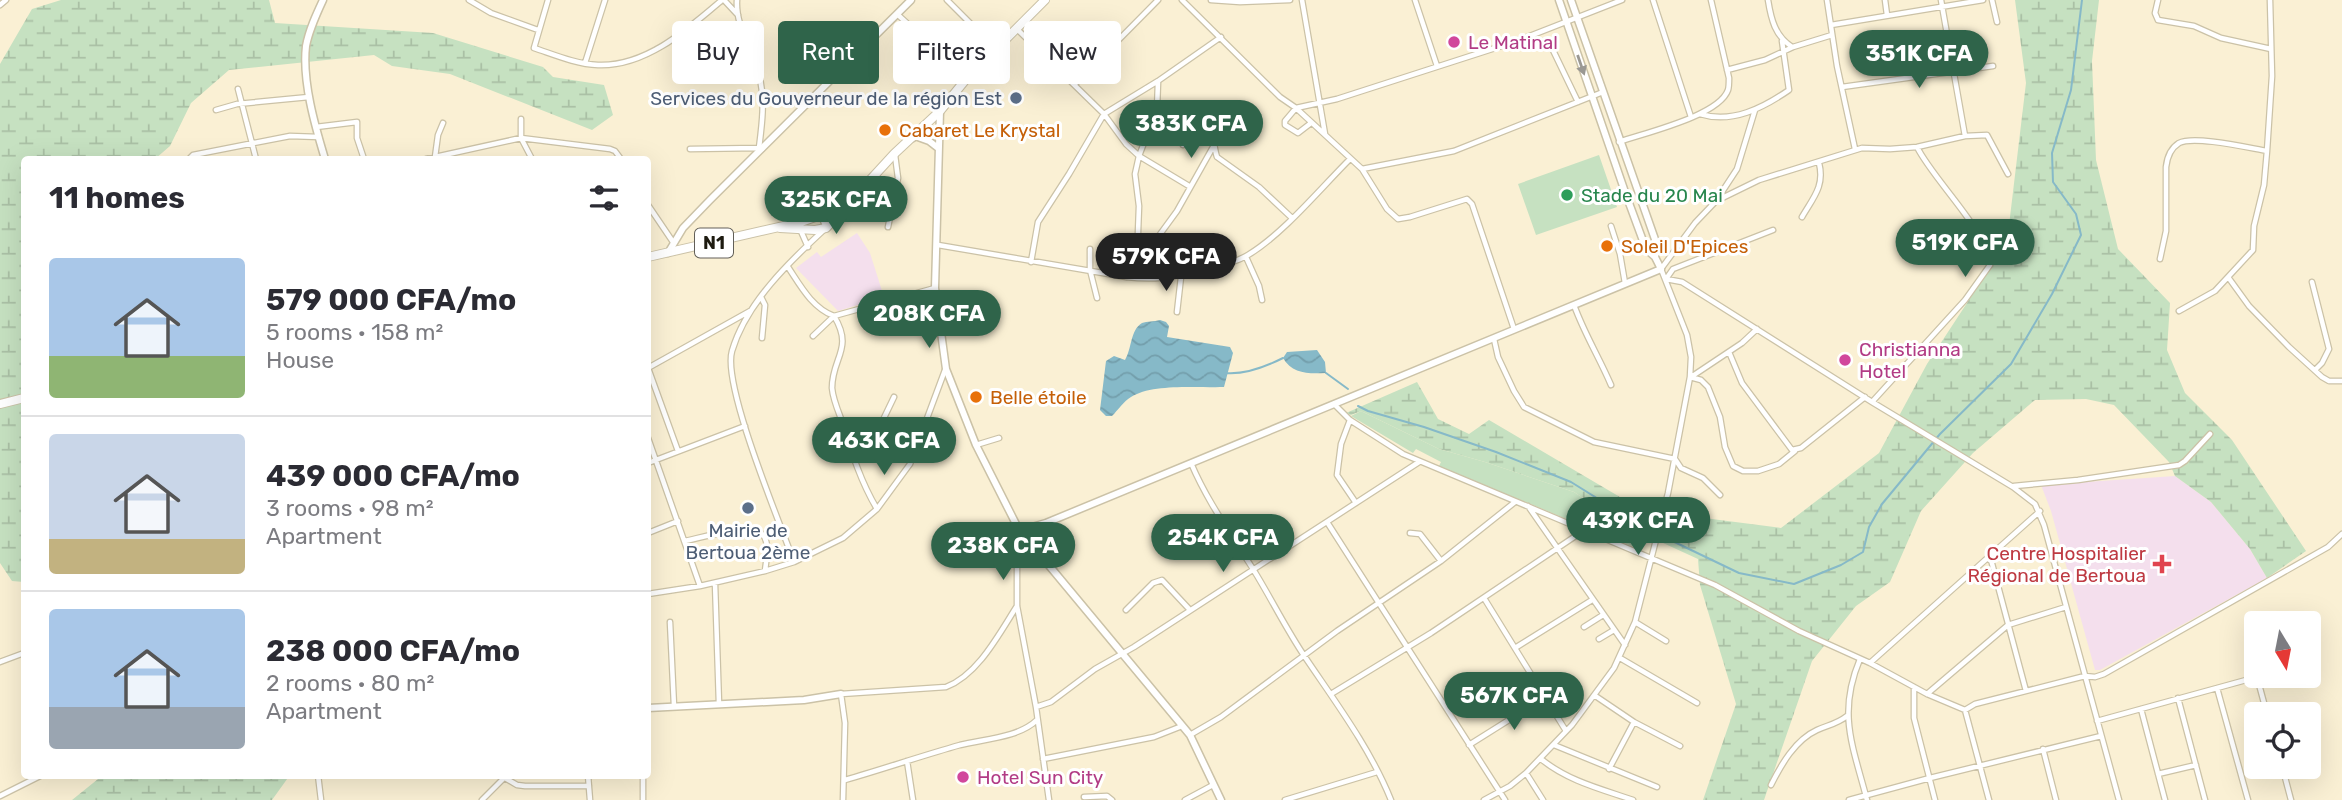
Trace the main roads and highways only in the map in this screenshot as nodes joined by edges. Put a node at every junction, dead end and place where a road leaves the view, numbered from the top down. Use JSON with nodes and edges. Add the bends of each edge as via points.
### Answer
{"nodes":[{"id":1,"x":1045,"y":0,"type":"edge"},
{"id":2,"x":855,"y":197,"type":"junction"},
{"id":3,"x":801,"y":226,"type":"junction"},
{"id":4,"x":651,"y":256,"type":"edge"},
{"id":5,"x":21,"y":399,"type":"edge"},
{"id":6,"x":0,"y":404,"type":"edge"}],
"edges":[{"from":1,"to":2,"type":"highway","number":"N1"},
{"from":2,"to":3,"type":"highway","number":"N1"},
{"from":2,"to":3,"type":"highway","number":"N1","via":[[826,228]]},
{"from":3,"to":4,"type":"highway","number":"N1"},
{"from":5,"to":6,"type":"highway"}]}
